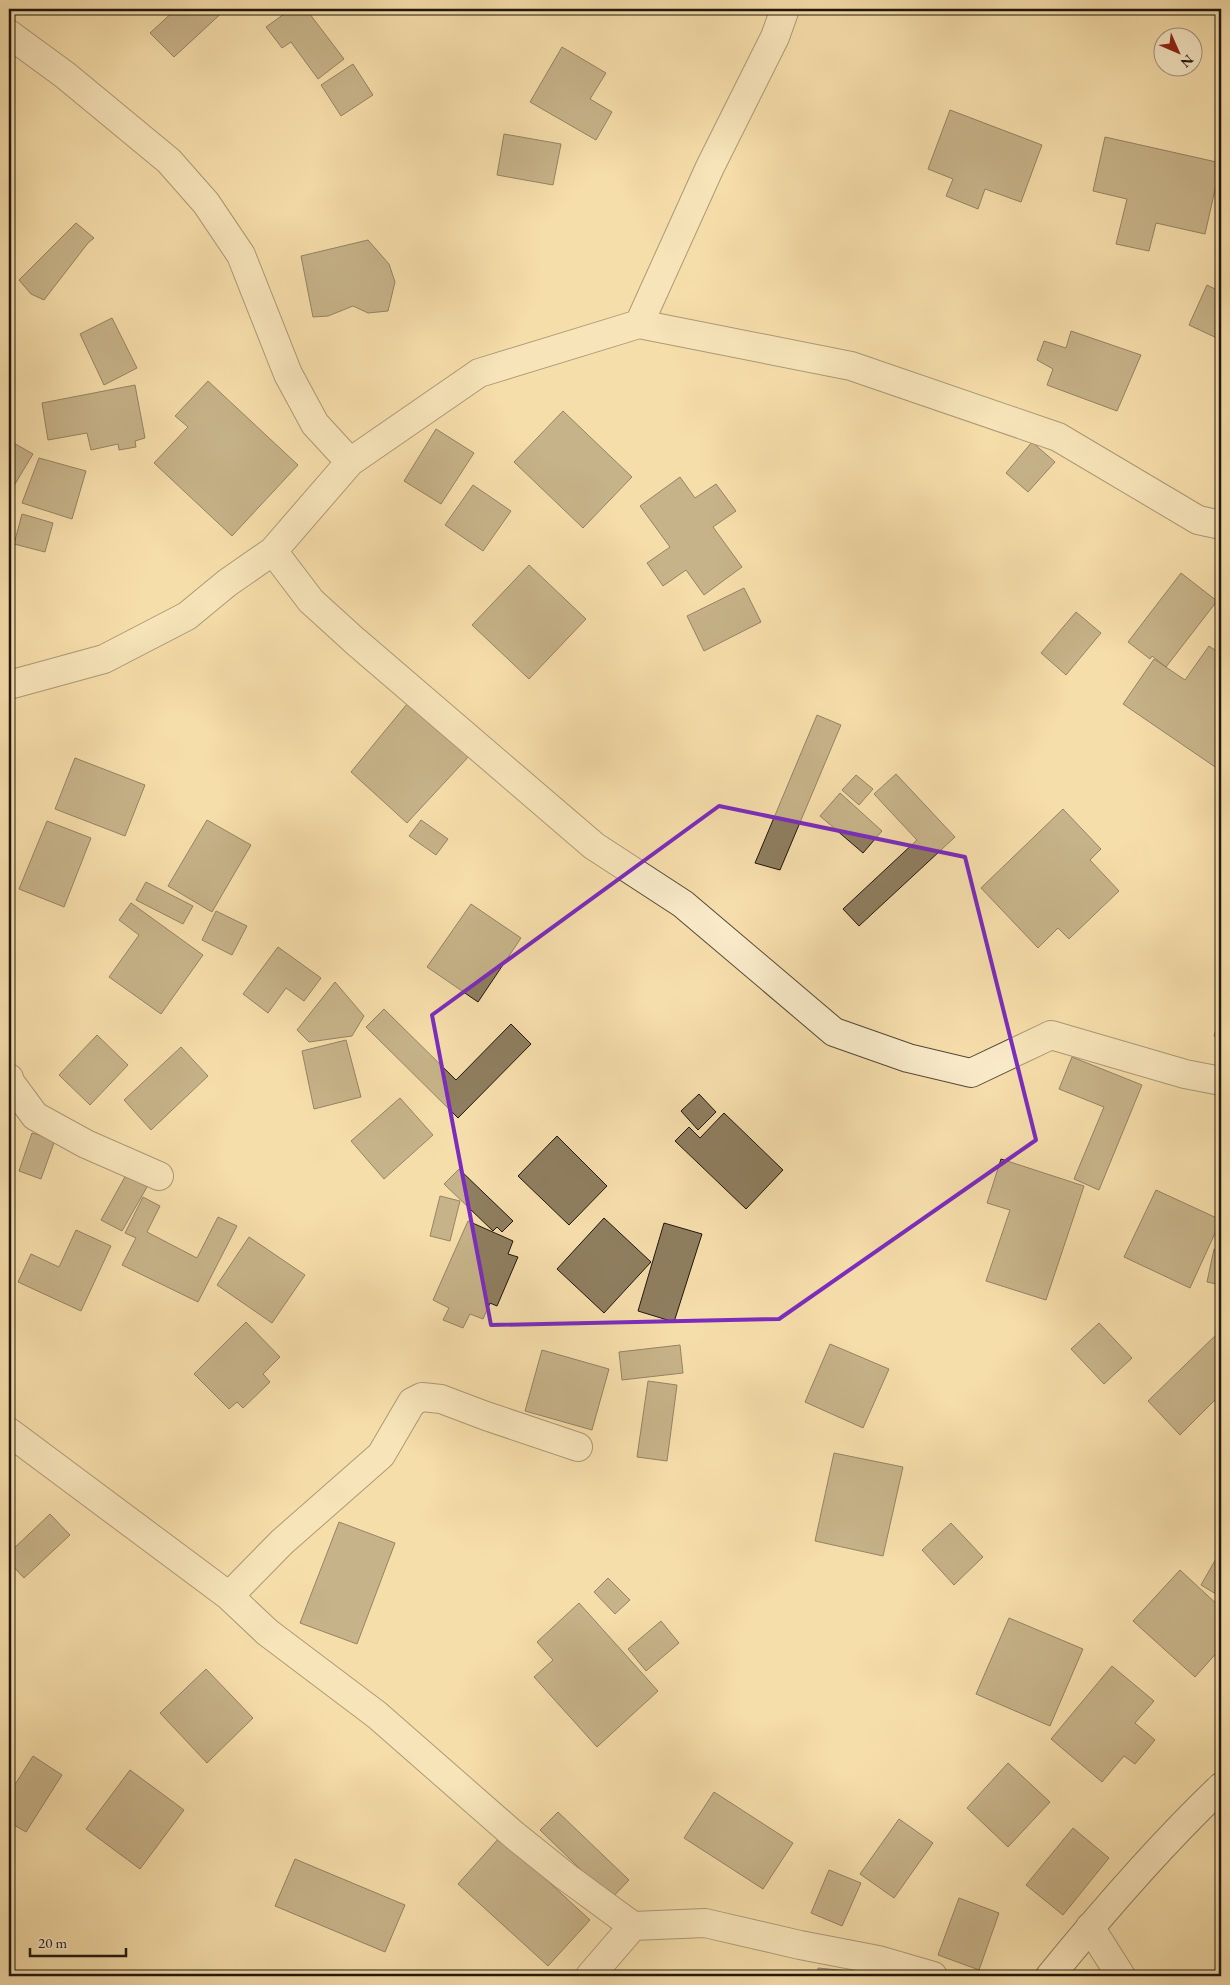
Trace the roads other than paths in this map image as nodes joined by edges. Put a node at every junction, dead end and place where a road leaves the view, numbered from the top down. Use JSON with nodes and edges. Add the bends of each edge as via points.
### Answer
{"nodes":[{"id":1,"x":785,"y":9,"type":"edge"},
{"id":2,"x":9,"y":34,"type":"edge"},
{"id":3,"x":639,"y":324,"type":"junction"},
{"id":4,"x":350,"y":462,"type":"junction"},
{"id":5,"x":1221,"y":525,"type":"edge"},
{"id":6,"x":273,"y":551,"type":"junction"},
{"id":7,"x":9,"y":685,"type":"edge"},
{"id":8,"x":9,"y":1078,"type":"edge"},
{"id":9,"x":1221,"y":1081,"type":"edge"},
{"id":10,"x":159,"y":1176,"type":"dead end"},
{"id":11,"x":9,"y":1432,"type":"edge"},
{"id":12,"x":578,"y":1447,"type":"dead end"},
{"id":13,"x":229,"y":1596,"type":"junction"},
{"id":14,"x":1221,"y":1787,"type":"edge"},
{"id":15,"x":633,"y":1926,"type":"junction"},
{"id":16,"x":1090,"y":1928,"type":"junction"},
{"id":17,"x":590,"y":1976,"type":"edge"},
{"id":18,"x":933,"y":1976,"type":"edge"},
{"id":19,"x":1050,"y":1976,"type":"edge"},
{"id":20,"x":1121,"y":1976,"type":"edge"}],
"edges":[{"from":1,"to":3,"type":"street","via":[[775,37],[710,167]]},
{"from":2,"to":4,"type":"street","via":[[65,75],[169,161],[206,203],[241,255],[288,374],[315,424]]},
{"from":3,"to":4,"type":"street","via":[[479,373]]},
{"from":3,"to":5,"type":"street","via":[[851,366],[1058,437],[1198,520]]},
{"from":4,"to":6,"type":"street"},
{"from":6,"to":7,"type":"street","via":[[187,616],[104,658]]},
{"from":6,"to":9,"type":"street","via":[[311,601],[354,641],[594,846],[683,904],[834,1032],[908,1058],[971,1073],[1051,1035],[1185,1074]]},
{"from":8,"to":10,"type":"street","via":[[35,1116],[86,1144]]},
{"from":11,"to":13,"type":"street"},
{"from":12,"to":13,"type":"street","via":[[441,1399],[422,1396],[412,1402],[381,1455],[282,1542]]},
{"from":13,"to":15,"type":"street","via":[[267,1632],[377,1715],[514,1836]]},
{"from":14,"to":16,"type":"street"},
{"from":15,"to":17,"type":"street"},
{"from":15,"to":18,"type":"street","via":[[705,1923],[878,1960]]},
{"from":16,"to":19,"type":"street"},
{"from":16,"to":20,"type":"street"}]}
